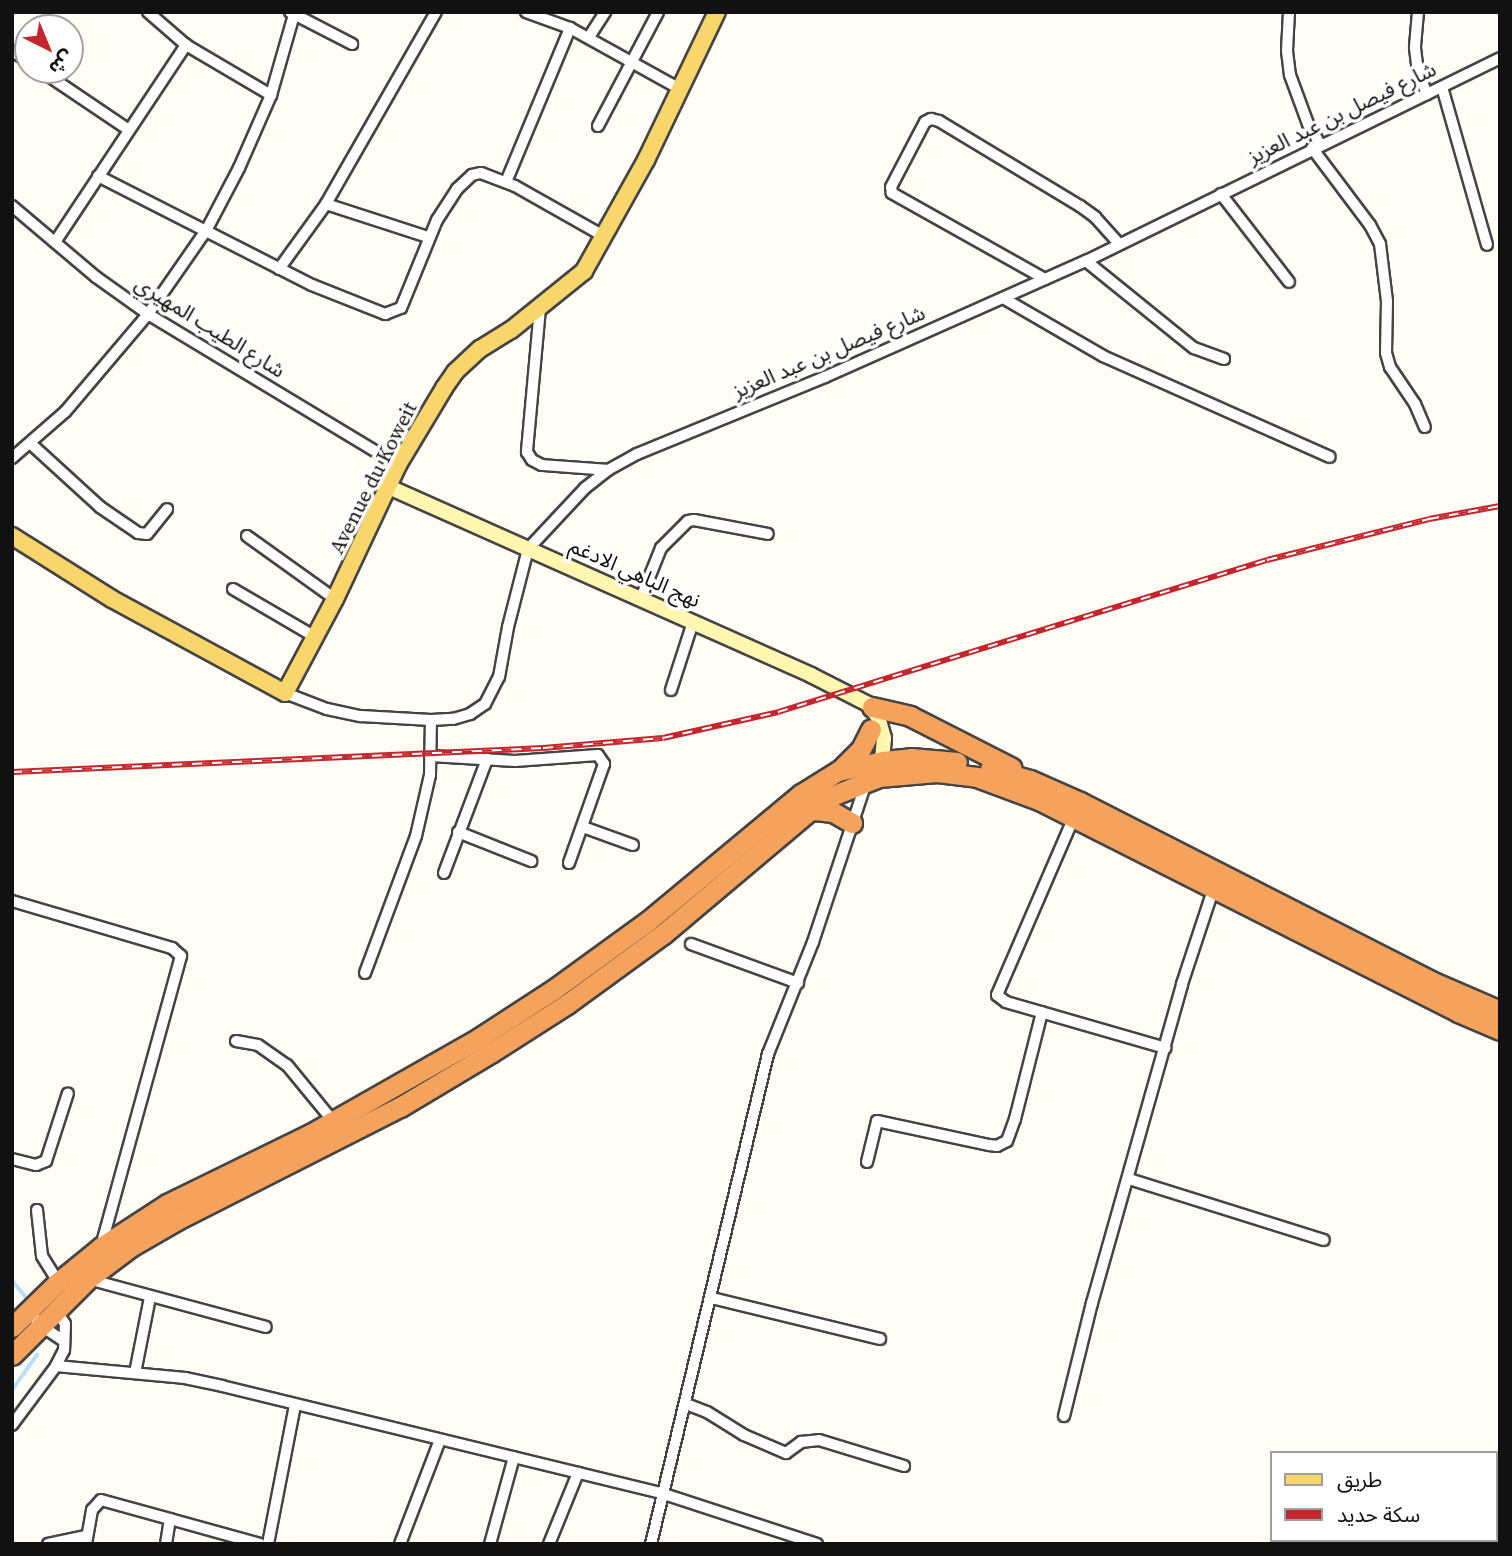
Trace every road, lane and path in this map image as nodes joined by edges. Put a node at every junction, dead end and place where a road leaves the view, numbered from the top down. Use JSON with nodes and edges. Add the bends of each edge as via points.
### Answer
{"nodes":[{"id":1,"x":148,"y":12,"type":"edge"},
{"id":2,"x":436,"y":12,"type":"edge"},
{"id":3,"x":526,"y":12,"type":"edge"},
{"id":4,"x":605,"y":12,"type":"edge"},
{"id":5,"x":658,"y":12,"type":"edge"},
{"id":6,"x":717,"y":12,"type":"edge"},
{"id":7,"x":1289,"y":12,"type":"edge"},
{"id":8,"x":1418,"y":12,"type":"edge"},
{"id":9,"x":292,"y":13,"type":"edge"},
{"id":10,"x":570,"y":28,"type":"junction"},
{"id":11,"x":589,"y":37,"type":"junction"},
{"id":12,"x":352,"y":44,"type":"dead end"},
{"id":13,"x":186,"y":45,"type":"junction"},
{"id":14,"x":1500,"y":58,"type":"edge"},
{"id":15,"x":631,"y":62,"type":"junction"},
{"id":16,"x":61,"y":84,"type":"edge"},
{"id":17,"x":1441,"y":87,"type":"junction"},
{"id":18,"x":680,"y":89,"type":"junction"},
{"id":19,"x":1427,"y":94,"type":"junction"},
{"id":20,"x":271,"y":95,"type":"junction"},
{"id":21,"x":598,"y":126,"type":"dead end"},
{"id":22,"x":129,"y":130,"type":"junction"},
{"id":23,"x":1316,"y":146,"type":"junction"},
{"id":24,"x":98,"y":176,"type":"junction"},
{"id":25,"x":506,"y":182,"type":"junction"},
{"id":26,"x":1221,"y":194,"type":"junction"},
{"id":27,"x":326,"y":204,"type":"junction"},
{"id":28,"x":12,"y":206,"type":"edge"},
{"id":29,"x":207,"y":229,"type":"junction"},
{"id":30,"x":428,"y":237,"type":"junction"},
{"id":31,"x":605,"y":237,"type":"junction"},
{"id":32,"x":55,"y":242,"type":"junction"},
{"id":33,"x":1119,"y":244,"type":"junction"},
{"id":34,"x":1487,"y":245,"type":"dead end"},
{"id":35,"x":1086,"y":261,"type":"junction"},
{"id":36,"x":279,"y":269,"type":"junction"},
{"id":37,"x":1045,"y":279,"type":"junction"},
{"id":38,"x":1289,"y":282,"type":"dead end"},
{"id":39,"x":1003,"y":298,"type":"junction"},
{"id":40,"x":540,"y":308,"type":"junction"},
{"id":41,"x":148,"y":314,"type":"junction"},
{"id":42,"x":1224,"y":359,"type":"dead end"},
{"id":43,"x":1425,"y":427,"type":"dead end"},
{"id":44,"x":30,"y":443,"type":"junction"},
{"id":45,"x":1330,"y":457,"type":"dead end"},
{"id":46,"x":12,"y":458,"type":"edge"},
{"id":47,"x":398,"y":465,"type":"junction"},
{"id":48,"x":608,"y":470,"type":"junction"},
{"id":49,"x":389,"y":487,"type":"junction"},
{"id":50,"x":167,"y":509,"type":"dead end"},
{"id":51,"x":768,"y":534,"type":"dead end"},
{"id":52,"x":12,"y":536,"type":"edge"},
{"id":53,"x":247,"y":536,"type":"dead end"},
{"id":54,"x":528,"y":549,"type":"junction"},
{"id":55,"x":233,"y":589,"type":"dead end"},
{"id":56,"x":641,"y":598,"type":"junction"},
{"id":57,"x":335,"y":599,"type":"junction"},
{"id":58,"x":694,"y":622,"type":"junction"},
{"id":59,"x":315,"y":637,"type":"junction"},
{"id":60,"x":671,"y":690,"type":"dead end"},
{"id":61,"x":285,"y":693,"type":"junction"},
{"id":62,"x":867,"y":705,"type":"junction"},
{"id":63,"x":431,"y":720,"type":"junction"},
{"id":64,"x":871,"y":729,"type":"junction"},
{"id":65,"x":430,"y":756,"type":"junction"},
{"id":66,"x":487,"y":759,"type":"junction"},
{"id":67,"x":838,"y":771,"type":"junction"},
{"id":68,"x":872,"y":776,"type":"junction"},
{"id":69,"x":1030,"y":780,"type":"junction"},
{"id":70,"x":805,"y":812,"type":"junction"},
{"id":71,"x":1074,"y":817,"type":"junction"},
{"id":72,"x":852,"y":823,"type":"junction"},
{"id":73,"x":583,"y":827,"type":"junction"},
{"id":74,"x":458,"y":832,"type":"junction"},
{"id":75,"x":633,"y":845,"type":"dead end"},
{"id":76,"x":531,"y":861,"type":"dead end"},
{"id":77,"x":569,"y":863,"type":"dead end"},
{"id":78,"x":444,"y":873,"type":"dead end"},
{"id":79,"x":1214,"y":887,"type":"junction"},
{"id":80,"x":12,"y":902,"type":"edge"},
{"id":81,"x":691,"y":944,"type":"dead end"},
{"id":82,"x":365,"y":973,"type":"dead end"},
{"id":83,"x":798,"y":983,"type":"junction"},
{"id":84,"x":1500,"y":1011,"type":"edge"},
{"id":85,"x":1042,"y":1012,"type":"junction"},
{"id":86,"x":1500,"y":1030,"type":"edge"},
{"id":87,"x":236,"y":1041,"type":"dead end"},
{"id":88,"x":1165,"y":1048,"type":"junction"},
{"id":89,"x":68,"y":1093,"type":"dead end"},
{"id":90,"x":333,"y":1121,"type":"junction"},
{"id":91,"x":12,"y":1159,"type":"edge"},
{"id":92,"x":867,"y":1162,"type":"dead end"},
{"id":93,"x":1129,"y":1179,"type":"junction"},
{"id":94,"x":37,"y":1210,"type":"dead end"},
{"id":95,"x":1324,"y":1240,"type":"dead end"},
{"id":96,"x":101,"y":1247,"type":"junction"},
{"id":97,"x":88,"y":1279,"type":"junction"},
{"id":98,"x":58,"y":1282,"type":"junction"},
{"id":99,"x":150,"y":1297,"type":"junction"},
{"id":100,"x":712,"y":1298,"type":"junction"},
{"id":101,"x":41,"y":1310,"type":"junction"},
{"id":102,"x":12,"y":1327,"type":"edge"},
{"id":103,"x":265,"y":1327,"type":"dead end"},
{"id":104,"x":880,"y":1339,"type":"dead end"},
{"id":105,"x":64,"y":1341,"type":"junction"},
{"id":106,"x":12,"y":1355,"type":"edge"},
{"id":107,"x":56,"y":1366,"type":"junction"},
{"id":108,"x":135,"y":1373,"type":"junction"},
{"id":109,"x":686,"y":1404,"type":"junction"},
{"id":110,"x":295,"y":1405,"type":"junction"},
{"id":111,"x":1064,"y":1416,"type":"dead end"},
{"id":112,"x":12,"y":1424,"type":"edge"},
{"id":113,"x":440,"y":1440,"type":"junction"},
{"id":114,"x":514,"y":1457,"type":"junction"},
{"id":115,"x":904,"y":1466,"type":"dead end"},
{"id":116,"x":578,"y":1473,"type":"junction"},
{"id":117,"x":664,"y":1494,"type":"junction"},
{"id":118,"x":170,"y":1519,"type":"junction"},
{"id":119,"x":87,"y":1540,"type":"edge"},
{"id":120,"x":48,"y":1544,"type":"edge"},
{"id":121,"x":166,"y":1544,"type":"edge"},
{"id":122,"x":260,"y":1544,"type":"edge"},
{"id":123,"x":268,"y":1544,"type":"edge"},
{"id":124,"x":400,"y":1544,"type":"edge"},
{"id":125,"x":490,"y":1544,"type":"edge"},
{"id":126,"x":549,"y":1544,"type":"edge"},
{"id":127,"x":651,"y":1544,"type":"edge"},
{"id":128,"x":817,"y":1544,"type":"edge"}],
"edges":[{"from":1,"to":13,"type":"street"},
{"from":2,"to":27,"type":"street"},
{"from":3,"to":10,"type":"street"},
{"from":4,"to":11,"type":"street"},
{"from":5,"to":15,"type":"street"},
{"from":6,"to":18,"type":"main road","name":"Avenue du Koweit"},
{"from":7,"to":23,"type":"street","via":[[1290,75]]},
{"from":8,"to":19,"type":"street","via":[[1415,48]]},
{"from":9,"to":12,"type":"street"},
{"from":9,"to":20,"type":"street"},
{"from":10,"to":11,"type":"street"},
{"from":10,"to":25,"type":"street"},
{"from":11,"to":15,"type":"street"},
{"from":13,"to":20,"type":"street"},
{"from":13,"to":22,"type":"street"},
{"from":14,"to":17,"type":"street","name":"شارع فيصل بن عبد العزيز"},
{"from":15,"to":18,"type":"street"},
{"from":15,"to":21,"type":"street"},
{"from":16,"to":22,"type":"street"},
{"from":17,"to":19,"type":"street","name":"شارع فيصل بن عبد العزيز"},
{"from":17,"to":34,"type":"street"},
{"from":18,"to":31,"type":"main road","name":"Avenue du Koweit"},
{"from":19,"to":23,"type":"street","name":"شارع فيصل بن عبد العزيز"},
{"from":20,"to":29,"type":"street"},
{"from":22,"to":24,"type":"street"},
{"from":23,"to":26,"type":"street","name":"شارع فيصل بن عبد العزيز"},
{"from":23,"to":43,"type":"street","via":[[1380,244],[1387,301],[1386,353]]},
{"from":24,"to":29,"type":"street"},
{"from":24,"to":32,"type":"street"},
{"from":25,"to":30,"type":"street","via":[[481,173],[472,175],[448,202]]},
{"from":25,"to":31,"type":"street"},
{"from":26,"to":33,"type":"street","name":"شارع فيصل بن عبد العزيز"},
{"from":26,"to":38,"type":"street"},
{"from":27,"to":30,"type":"street"},
{"from":27,"to":36,"type":"street"},
{"from":28,"to":32,"type":"street","name":"شارع الطيب المهيري"},
{"from":29,"to":36,"type":"street"},
{"from":29,"to":41,"type":"street"},
{"from":30,"to":36,"type":"street","via":[[401,308],[391,314]]},
{"from":31,"to":40,"type":"main road","name":"Avenue du Koweit","via":[[584,271]]},
{"from":32,"to":41,"type":"street","name":"شارع الطيب المهيري"},
{"from":33,"to":35,"type":"street","name":"شارع فيصل بن عبد العزيز"},
{"from":33,"to":37,"type":"street","via":[[1080,206],[939,121],[925,122],[892,193]]},
{"from":35,"to":37,"type":"street","name":"شارع فيصل بن عبد العزيز"},
{"from":35,"to":42,"type":"street","via":[[1194,348]]},
{"from":37,"to":39,"type":"street","name":"شارع فيصل بن عبد العزيز"},
{"from":39,"to":45,"type":"street","via":[[1103,356]]},
{"from":39,"to":48,"type":"street","name":"شارع فيصل بن عبد العزيز"},
{"from":40,"to":47,"type":"main road","name":"Avenue du Koweit","via":[[455,372]]},
{"from":40,"to":48,"type":"street","via":[[527,452],[542,465]]},
{"from":41,"to":44,"type":"street","via":[[65,412]]},
{"from":41,"to":47,"type":"street","name":"شارع الطيب المهيري"},
{"from":44,"to":46,"type":"street"},
{"from":44,"to":50,"type":"street","via":[[100,507],[138,533],[147,534]]},
{"from":47,"to":49,"type":"main road","name":"Avenue du Koweit"},
{"from":48,"to":54,"type":"street","name":"شارع فيصل بن عبد العزيز"},
{"from":49,"to":54,"type":"main road","name":"نهج الباهي الادغم"},
{"from":49,"to":57,"type":"main road","name":"Avenue du Koweit"},
{"from":51,"to":56,"type":"street","via":[[688,522],[661,548]]},
{"from":52,"to":61,"type":"main road","via":[[112,599]]},
{"from":53,"to":57,"type":"street"},
{"from":54,"to":56,"type":"main road","name":"نهج الباهي الادغم"},
{"from":54,"to":63,"type":"street","name":"شارع فيصل بن عبد العزيز","via":[[495,690],[470,714]]},
{"from":55,"to":59,"type":"street"},
{"from":56,"to":58,"type":"main road","name":"نهج الباهي الادغم"},
{"from":57,"to":59,"type":"main road","name":"Avenue du Koweit"},
{"from":58,"to":60,"type":"street"},
{"from":58,"to":62,"type":"main road","name":"نهج الباهي الادغم"},
{"from":59,"to":61,"type":"main road","name":"Avenue du Koweit"},
{"from":61,"to":63,"type":"street","name":"شارع فيصل بن عبد العزيز","via":[[361,716]]},
{"from":62,"to":64,"type":"main road"},
{"from":62,"to":68,"type":"main road","via":[[884,738]]},
{"from":62,"to":69,"type":"highway","via":[[910,716]]},
{"from":63,"to":65,"type":"street"},
{"from":64,"to":67,"type":"highway","via":[[861,749]]},
{"from":64,"to":68,"type":"main road"},
{"from":65,"to":66,"type":"street"},
{"from":65,"to":82,"type":"street","via":[[416,836]]},
{"from":66,"to":73,"type":"street","via":[[541,761],[598,755],[604,764]]},
{"from":66,"to":74,"type":"street"},
{"from":67,"to":68,"type":"highway"},
{"from":67,"to":90,"type":"highway","via":[[801,794],[648,921],[553,990]]},
{"from":68,"to":69,"type":"highway","via":[[911,758],[947,760]]},
{"from":68,"to":70,"type":"highway"},
{"from":68,"to":71,"type":"highway","via":[[937,772],[977,777]]},
{"from":68,"to":72,"type":"street"},
{"from":69,"to":84,"type":"highway","via":[[1433,982]]},
{"from":70,"to":72,"type":"highway","via":[[833,812]]},
{"from":70,"to":97,"type":"highway","via":[[673,926],[556,1011],[400,1107],[177,1220]]},
{"from":71,"to":79,"type":"highway"},
{"from":71,"to":85,"type":"street","via":[[997,991],[1002,1001]]},
{"from":72,"to":83,"type":"street"},
{"from":73,"to":75,"type":"street"},
{"from":73,"to":77,"type":"street"},
{"from":74,"to":76,"type":"street"},
{"from":74,"to":78,"type":"street"},
{"from":79,"to":86,"type":"highway"},
{"from":79,"to":88,"type":"street"},
{"from":80,"to":96,"type":"street","via":[[172,948],[181,956]]},
{"from":81,"to":83,"type":"street"},
{"from":83,"to":100,"type":"street","via":[[768,1054]]},
{"from":85,"to":88,"type":"street"},
{"from":85,"to":92,"type":"street","via":[[1007,1141],[989,1146],[877,1121]]},
{"from":87,"to":90,"type":"street","via":[[258,1045],[287,1065]]},
{"from":88,"to":93,"type":"street"},
{"from":89,"to":91,"type":"street","via":[[46,1161],[36,1165]]},
{"from":90,"to":96,"type":"highway","via":[[167,1204]]},
{"from":93,"to":95,"type":"street"},
{"from":93,"to":111,"type":"street"},
{"from":94,"to":98,"type":"street","via":[[42,1256]]},
{"from":96,"to":98,"type":"highway"},
{"from":97,"to":99,"type":"street"},
{"from":97,"to":101,"type":"highway"},
{"from":98,"to":101,"type":"highway"},
{"from":99,"to":103,"type":"street"},
{"from":99,"to":108,"type":"street"},
{"from":100,"to":104,"type":"street"},
{"from":100,"to":109,"type":"street"},
{"from":101,"to":102,"type":"highway"},
{"from":101,"to":105,"type":"street"},
{"from":101,"to":105,"type":"street","via":[[65,1324]]},
{"from":101,"to":106,"type":"highway"},
{"from":105,"to":107,"type":"street"},
{"from":107,"to":108,"type":"street"},
{"from":107,"to":112,"type":"street"},
{"from":108,"to":110,"type":"street","via":[[185,1378]]},
{"from":109,"to":115,"type":"street","via":[[786,1453],[801,1442],[819,1440]]},
{"from":109,"to":117,"type":"street"},
{"from":110,"to":113,"type":"street"},
{"from":110,"to":123,"type":"street"},
{"from":113,"to":114,"type":"street"},
{"from":113,"to":124,"type":"street"},
{"from":114,"to":116,"type":"street"},
{"from":114,"to":125,"type":"street"},
{"from":116,"to":117,"type":"street"},
{"from":116,"to":126,"type":"street"},
{"from":117,"to":127,"type":"street"},
{"from":117,"to":128,"type":"street"},
{"from":118,"to":119,"type":"street","via":[[101,1500],[92,1510]]},
{"from":118,"to":121,"type":"street"},
{"from":118,"to":122,"type":"street"},
{"from":119,"to":120,"type":"street"}]}
